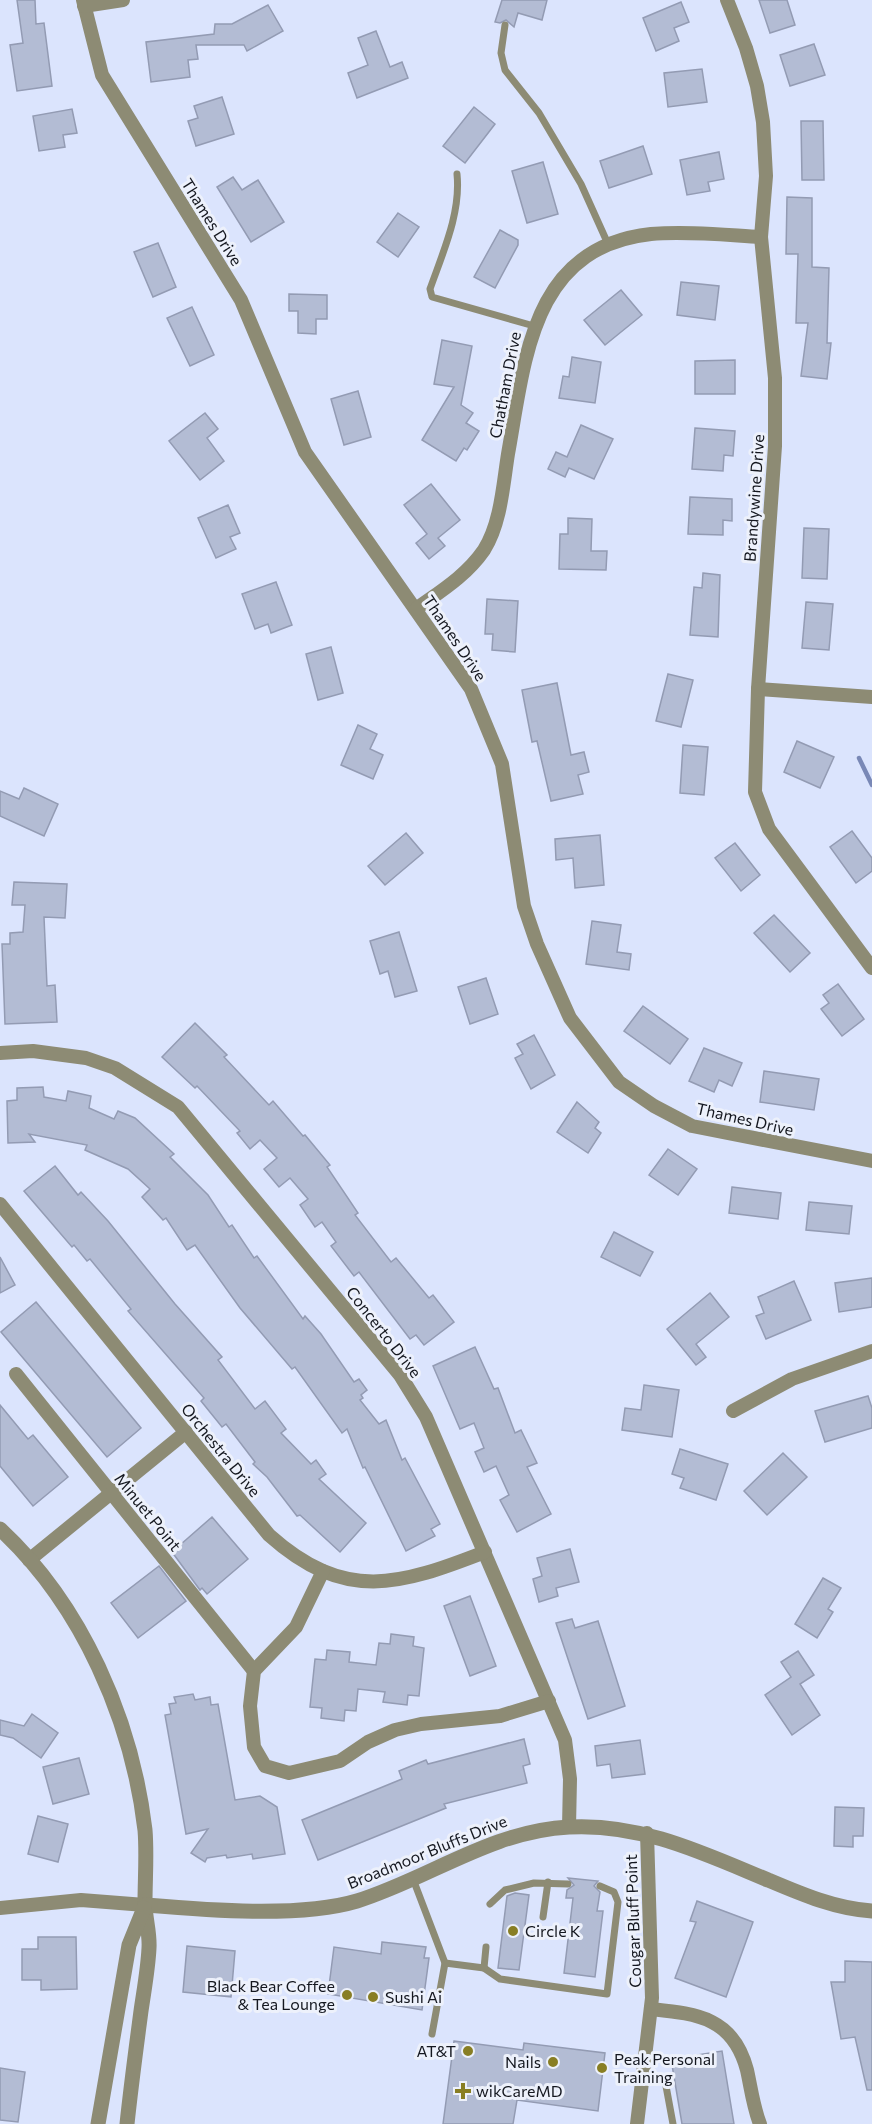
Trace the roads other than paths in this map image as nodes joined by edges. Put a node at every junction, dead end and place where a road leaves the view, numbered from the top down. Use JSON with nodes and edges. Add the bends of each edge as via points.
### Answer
{"nodes":[{"id":1,"x":123,"y":0,"type":"edge"},
{"id":2,"x":727,"y":0,"type":"edge"},
{"id":3,"x":83,"y":3,"type":"edge"},
{"id":4,"x":505,"y":25,"type":"dead end"},
{"id":5,"x":456,"y":174,"type":"dead end"},
{"id":6,"x":761,"y":237,"type":"junction"},
{"id":7,"x":609,"y":246,"type":"junction"},
{"id":8,"x":534,"y":326,"type":"junction"},
{"id":9,"x":416,"y":609,"type":"junction"},
{"id":10,"x":758,"y":689,"type":"junction"},
{"id":11,"x":872,"y":697,"type":"edge"},
{"id":12,"x":872,"y":968,"type":"edge"},
{"id":13,"x":0,"y":1053,"type":"edge"},
{"id":14,"x":872,"y":1161,"type":"edge"},
{"id":15,"x":0,"y":1206,"type":"edge"},
{"id":16,"x":872,"y":1351,"type":"edge"},
{"id":17,"x":16,"y":1374,"type":"dead end"},
{"id":18,"x":733,"y":1411,"type":"dead end"},
{"id":19,"x":186,"y":1432,"type":"junction"},
{"id":20,"x":111,"y":1492,"type":"junction"},
{"id":21,"x":0,"y":1529,"type":"edge"},
{"id":22,"x":485,"y":1552,"type":"junction"},
{"id":23,"x":29,"y":1560,"type":"junction"},
{"id":24,"x":323,"y":1571,"type":"junction"},
{"id":25,"x":254,"y":1671,"type":"junction"},
{"id":26,"x":549,"y":1701,"type":"junction"},
{"id":27,"x":569,"y":1827,"type":"junction"},
{"id":28,"x":647,"y":1833,"type":"junction"},
{"id":29,"x":413,"y":1880,"type":"junction"},
{"id":30,"x":548,"y":1882,"type":"junction"},
{"id":31,"x":568,"y":1884,"type":"dead end"},
{"id":32,"x":600,"y":1886,"type":"dead end"},
{"id":33,"x":490,"y":1904,"type":"dead end"},
{"id":34,"x":145,"y":1905,"type":"junction"},
{"id":35,"x":0,"y":1908,"type":"edge"},
{"id":36,"x":872,"y":1911,"type":"edge"},
{"id":37,"x":543,"y":1917,"type":"dead end"},
{"id":38,"x":486,"y":1947,"type":"dead end"},
{"id":39,"x":445,"y":1963,"type":"junction"},
{"id":40,"x":484,"y":1968,"type":"junction"},
{"id":41,"x":651,"y":2009,"type":"junction"},
{"id":42,"x":432,"y":2034,"type":"dead end"},
{"id":43,"x":666,"y":2086,"type":"dead end"},
{"id":44,"x":98,"y":2124,"type":"edge"},
{"id":45,"x":126,"y":2124,"type":"edge"},
{"id":46,"x":637,"y":2124,"type":"edge"},
{"id":47,"x":673,"y":2124,"type":"edge"},
{"id":48,"x":760,"y":2124,"type":"edge"}],
"edges":[{"from":1,"to":3,"type":"street"},
{"from":2,"to":6,"type":"street","name":"Brandywine Drive","via":[[749,57],[763,122],[766,177]]},
{"from":3,"to":9,"type":"street","name":"Thames Drive","via":[[102,75],[241,300],[305,452]]},
{"from":4,"to":7,"type":"lane","via":[[501,52],[505,70],[539,113],[581,184]]},
{"from":5,"to":8,"type":"lane","via":[[459,193],[430,290],[432,297]]},
{"from":6,"to":7,"type":"street","name":"Chatham Drive","via":[[672,233],[630,238]]},
{"from":6,"to":10,"type":"street","name":"Brandywine Drive","via":[[776,409]]},
{"from":7,"to":8,"type":"street","name":"Chatham Drive","via":[[570,270],[553,290]]},
{"from":8,"to":9,"type":"street","name":"Chatham Drive","via":[[493,532],[467,573]]},
{"from":9,"to":14,"type":"street","name":"Thames Drive","via":[[471,689],[502,764],[524,906],[553,983],[570,1018],[619,1082],[692,1126]]},
{"from":10,"to":11,"type":"street"},
{"from":10,"to":12,"type":"street","name":"Brandywine Drive","via":[[755,792],[769,829]]},
{"from":13,"to":22,"type":"street","name":"Concerto Drive","via":[[33,1051],[86,1058],[115,1068],[178,1107],[400,1375],[426,1417]]},
{"from":15,"to":19,"type":"street","name":"Orchestra Drive"},
{"from":16,"to":18,"type":"street","via":[[792,1379]]},
{"from":17,"to":20,"type":"street","name":"Minuet Point"},
{"from":19,"to":20,"type":"street"},
{"from":19,"to":24,"type":"street","name":"Orchestra Drive","via":[[269,1535],[293,1556]]},
{"from":20,"to":23,"type":"street"},
{"from":20,"to":25,"type":"street","name":"Minuet Point"},
{"from":21,"to":23,"type":"street"},
{"from":22,"to":24,"type":"street","name":"Orchestra Drive","via":[[425,1576],[392,1583],[359,1581]]},
{"from":22,"to":26,"type":"street","name":"Concerto Drive"},
{"from":23,"to":34,"type":"street","via":[[70,1616],[91,1653],[127,1738],[145,1831]]},
{"from":24,"to":25,"type":"street","via":[[296,1627]]},
{"from":25,"to":26,"type":"street","via":[[250,1706],[254,1747],[265,1766],[288,1773],[340,1761],[395,1730],[500,1716]]},
{"from":26,"to":27,"type":"street","name":"Concerto Drive","via":[[565,1740],[570,1779]]},
{"from":27,"to":28,"type":"street","name":"Broadmoor Bluffs Drive"},
{"from":27,"to":29,"type":"street","name":"Broadmoor Bluffs Drive","via":[[497,1840]]},
{"from":28,"to":36,"type":"street","name":"Broadmoor Bluffs Drive","via":[[799,1893]]},
{"from":28,"to":41,"type":"street","name":"Cougar Bluff Point"},
{"from":29,"to":34,"type":"street","name":"Broadmoor Bluffs Drive","via":[[333,1907],[296,1910]]},
{"from":29,"to":39,"type":"lane"},
{"from":30,"to":31,"type":"lane"},
{"from":30,"to":33,"type":"lane","via":[[505,1890]]},
{"from":30,"to":37,"type":"lane"},
{"from":32,"to":40,"type":"lane","via":[[615,1892],[618,1902],[607,1994],[500,1979]]},
{"from":34,"to":35,"type":"street","via":[[81,1900]]},
{"from":34,"to":44,"type":"street","via":[[129,1945]]},
{"from":34,"to":45,"type":"street","via":[[150,1947]]},
{"from":38,"to":40,"type":"lane"},
{"from":39,"to":40,"type":"lane"},
{"from":39,"to":42,"type":"lane"},
{"from":41,"to":46,"type":"street","name":"Cougar Bluff Point"},
{"from":41,"to":48,"type":"street","name":"Cougar Bluff Point","via":[[704,2016],[726,2032],[743,2056]]},
{"from":43,"to":47,"type":"lane"}]}
